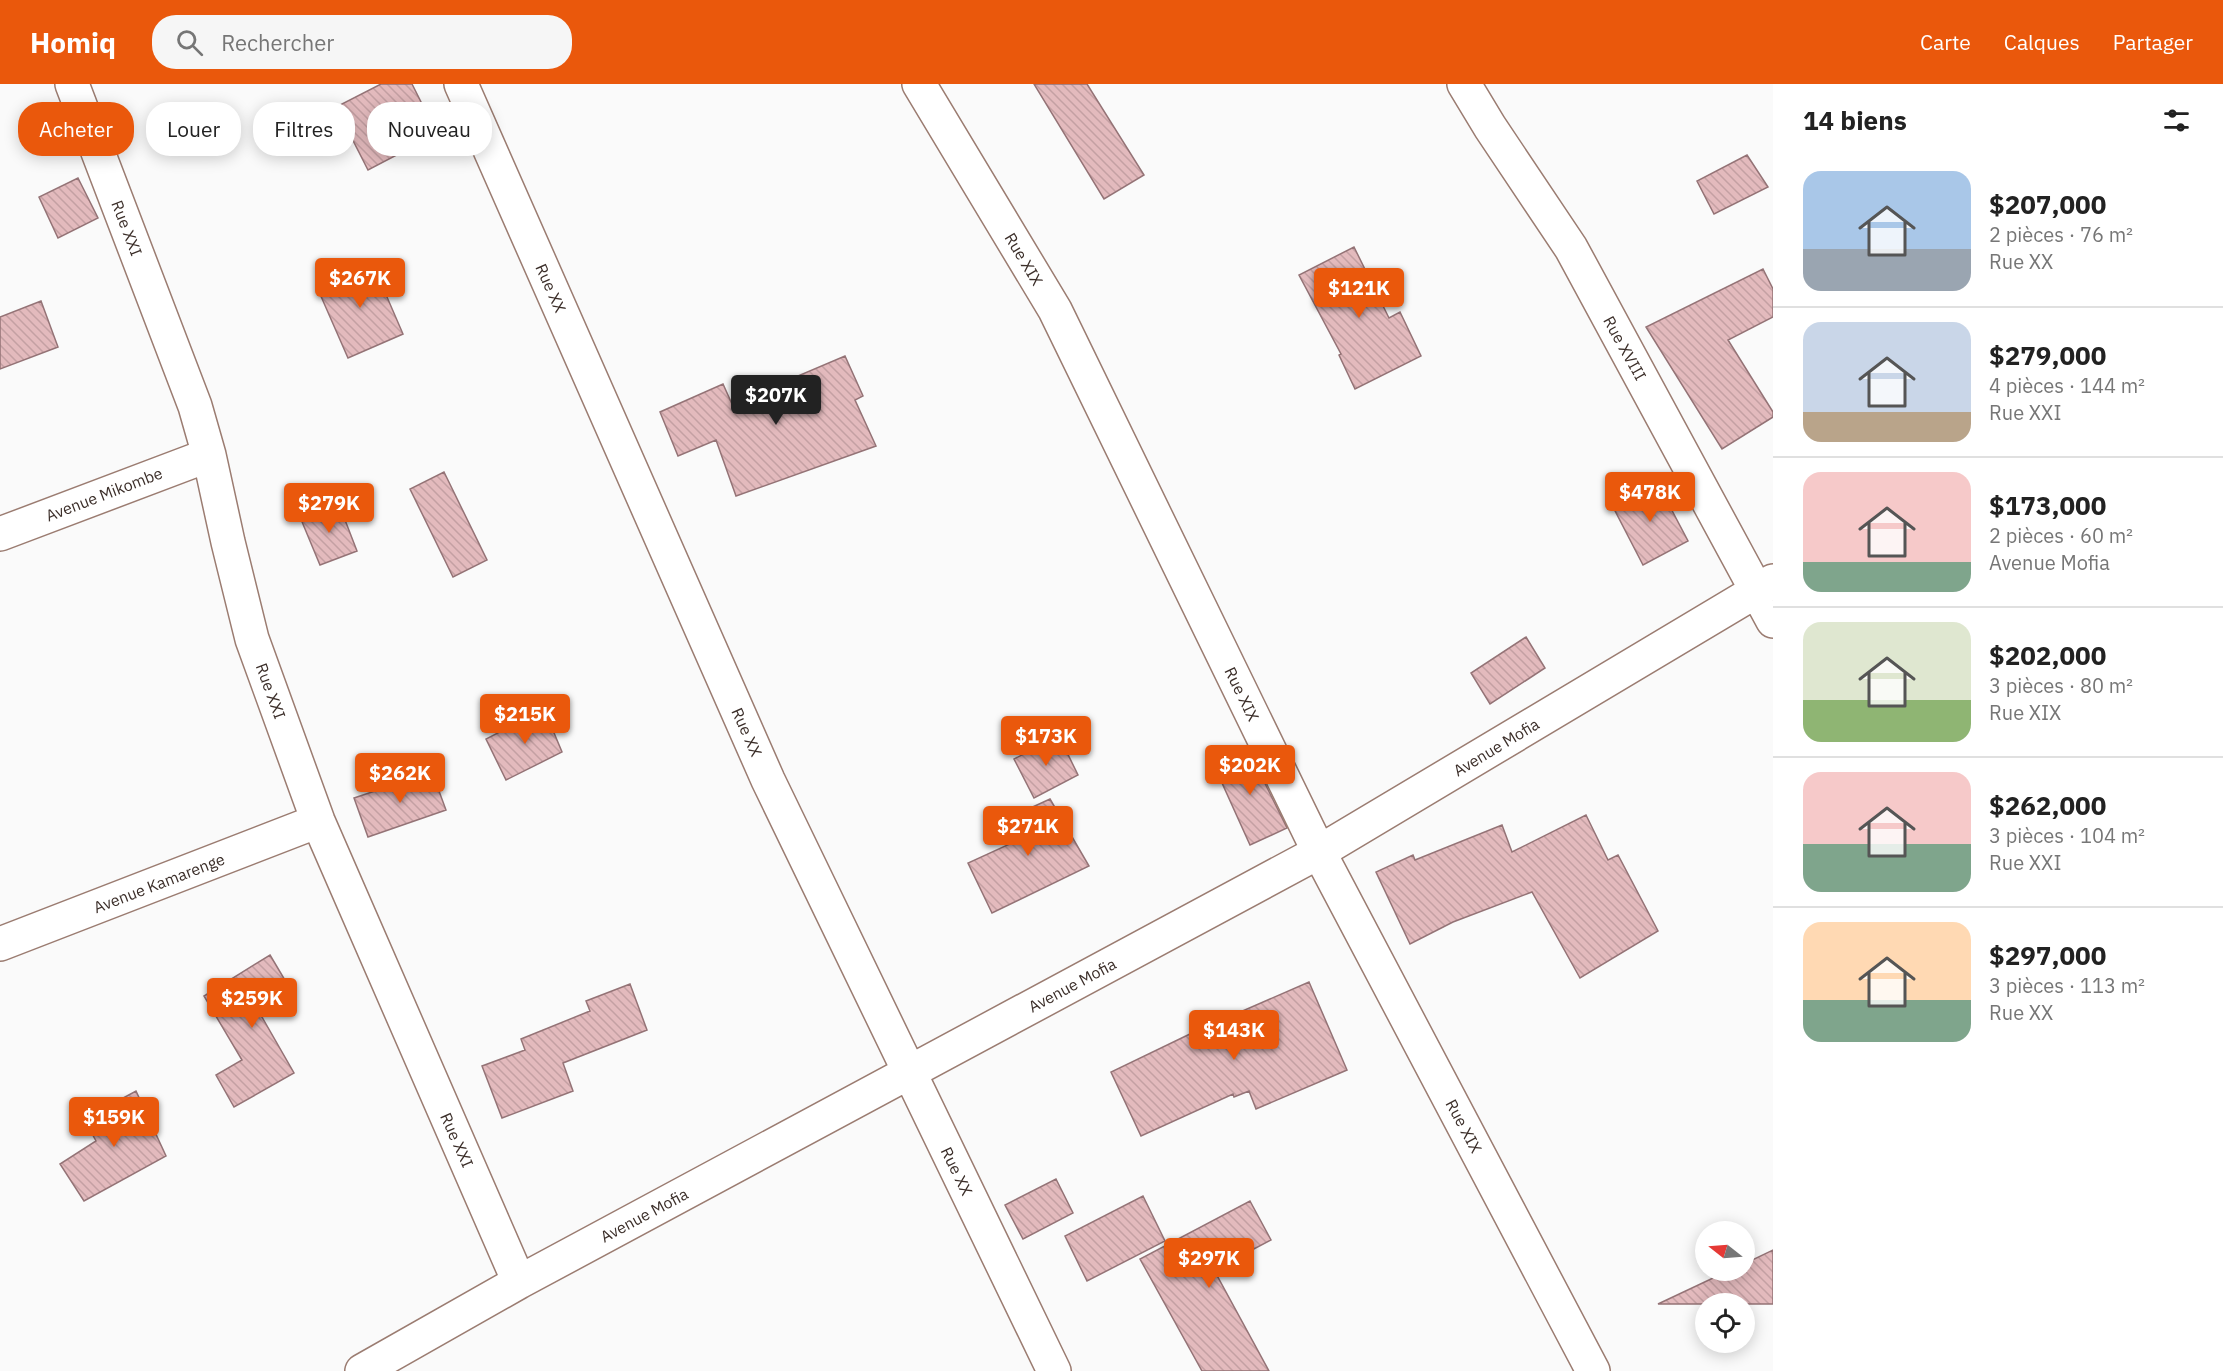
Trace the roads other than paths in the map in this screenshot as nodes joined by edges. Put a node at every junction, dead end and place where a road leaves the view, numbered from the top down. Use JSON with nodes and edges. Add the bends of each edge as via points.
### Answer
{"nodes":[{"id":1,"x":72,"y":84,"type":"edge"},
{"id":2,"x":461,"y":84,"type":"edge"},
{"id":3,"x":918,"y":84,"type":"edge"},
{"id":4,"x":1464,"y":84,"type":"edge"},
{"id":5,"x":209,"y":454,"type":"junction"},
{"id":6,"x":0,"y":534,"type":"edge"},
{"id":7,"x":1766,"y":586,"type":"edge"},
{"id":8,"x":1773,"y":621,"type":"edge"},
{"id":9,"x":318,"y":821,"type":"junction"},
{"id":10,"x":1319,"y":852,"type":"junction"},
{"id":11,"x":0,"y":944,"type":"edge"},
{"id":12,"x":909,"y":1072,"type":"junction"},
{"id":13,"x":519,"y":1282,"type":"junction"},
{"id":14,"x":406,"y":1361,"type":"edge"},
{"id":15,"x":362,"y":1371,"type":"edge"},
{"id":16,"x":1054,"y":1371,"type":"edge"},
{"id":17,"x":1593,"y":1371,"type":"edge"}],
"edges":[{"from":1,"to":5,"type":"street","name":"Rue XXI","via":[[195,406]]},
{"from":2,"to":12,"type":"street","name":"Rue XX","via":[[768,780]]},
{"from":3,"to":10,"type":"street","name":"Rue XIX","via":[[1055,310]]},
{"from":4,"to":7,"type":"street","name":"Rue XVIII","via":[[1571,248]]},
{"from":5,"to":6,"type":"street","name":"Avenue Mikombe"},
{"from":5,"to":9,"type":"street","name":"Rue XXI","via":[[252,639]]},
{"from":7,"to":8,"type":"street","name":"Rue XVIII"},
{"from":7,"to":10,"type":"street","name":"Avenue Mofia"},
{"from":9,"to":11,"type":"street","name":"Avenue Kamarenge"},
{"from":9,"to":13,"type":"street","name":"Rue XXI"},
{"from":10,"to":12,"type":"street","name":"Avenue Mofia"},
{"from":10,"to":17,"type":"street","name":"Rue XIX"},
{"from":12,"to":13,"type":"street","name":"Avenue Mofia"},
{"from":12,"to":16,"type":"street","name":"Rue XX"},
{"from":13,"to":14,"type":"street","name":"Avenue Mofia"},
{"from":14,"to":15,"type":"street","name":"Avenue Mofia"}]}
